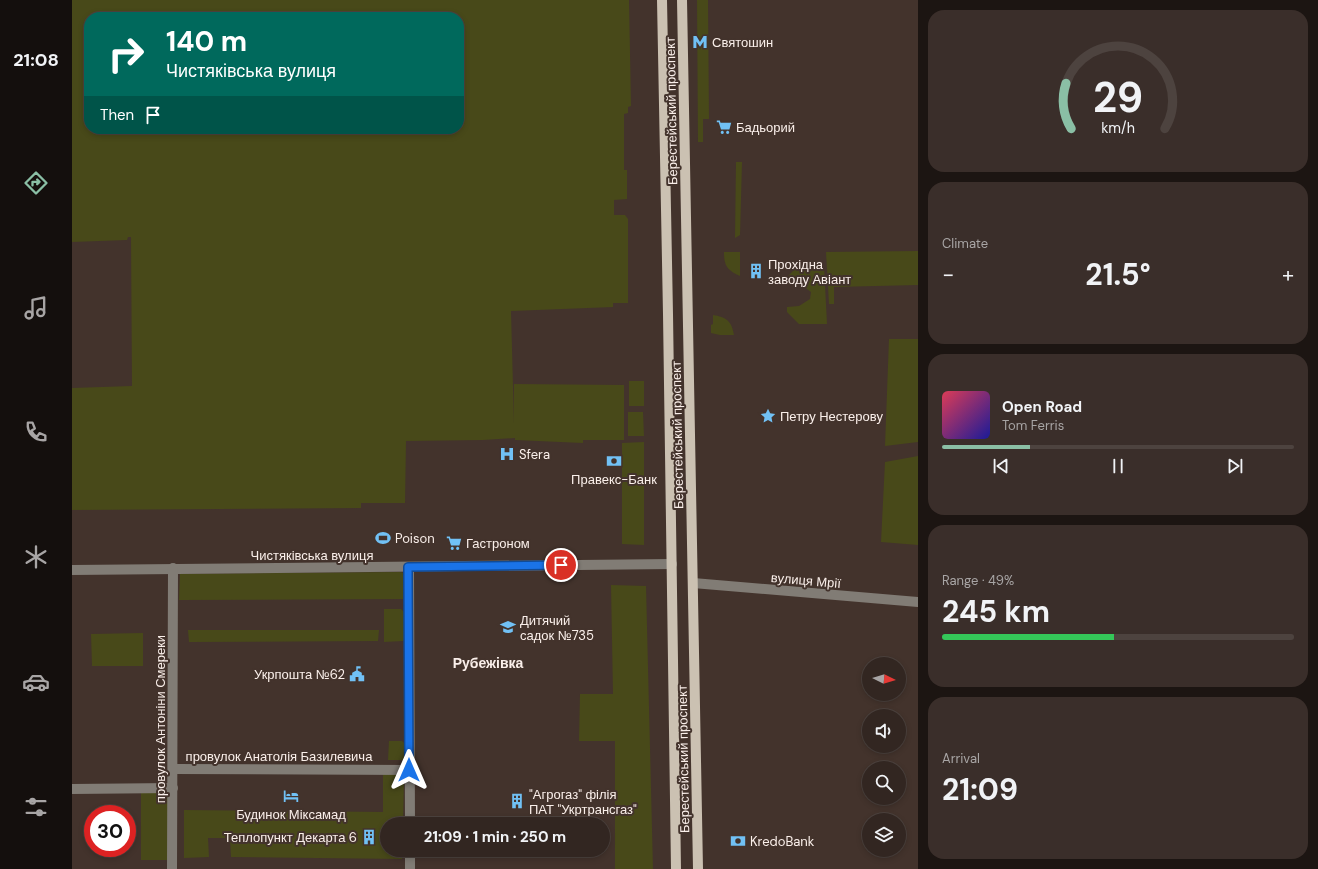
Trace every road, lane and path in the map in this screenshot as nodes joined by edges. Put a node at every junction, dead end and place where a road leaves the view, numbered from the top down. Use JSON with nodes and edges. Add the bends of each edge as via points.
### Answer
{"nodes":[{"id":1,"x":662,"y":0,"type":"edge"},
{"id":2,"x":682,"y":0,"type":"edge"},
{"id":3,"x":672,"y":564,"type":"junction"},
{"id":4,"x":408,"y":567,"type":"junction"},
{"id":5,"x":173,"y":568,"type":"junction"},
{"id":6,"x":72,"y":570,"type":"edge"},
{"id":7,"x":692,"y":583,"type":"junction"},
{"id":8,"x":918,"y":602,"type":"edge"},
{"id":9,"x":173,"y":769,"type":"junction"},
{"id":10,"x":409,"y":770,"type":"junction"},
{"id":11,"x":72,"y":788,"type":"edge"},
{"id":12,"x":173,"y":788,"type":"junction"},
{"id":13,"x":410,"y":817,"type":"edge"},
{"id":14,"x":410,"y":857,"type":"edge"},
{"id":15,"x":172,"y":869,"type":"edge"},
{"id":16,"x":410,"y":869,"type":"edge"},
{"id":17,"x":676,"y":869,"type":"edge"},
{"id":18,"x":698,"y":869,"type":"edge"}],
"edges":[{"from":1,"to":3,"type":"main road","name":"Берестейський проспект"},
{"from":2,"to":7,"type":"main road","name":"Берестейський проспект"},
{"from":3,"to":4,"type":"street","name":"Чистяківська вулиця"},
{"from":3,"to":17,"type":"main road","name":"Берестейський проспект"},
{"from":4,"to":5,"type":"street","name":"Чистяківська вулиця"},
{"from":4,"to":10,"type":"street"},
{"from":5,"to":6,"type":"street","name":"Чистяківська вулиця"},
{"from":5,"to":9,"type":"street","name":"провулок Антоніни Смереки"},
{"from":7,"to":8,"type":"street","name":"вулиця Мрії"},
{"from":7,"to":18,"type":"main road","name":"Берестейський проспект"},
{"from":9,"to":10,"type":"street","name":"провулок Анатолія Базилевича"},
{"from":9,"to":12,"type":"street","name":"провулок Антоніни Смереки"},
{"from":10,"to":13,"type":"street"},
{"from":11,"to":12,"type":"street"},
{"from":12,"to":15,"type":"street","name":"провулок Антоніни Смереки"},
{"from":14,"to":16,"type":"street"}]}
